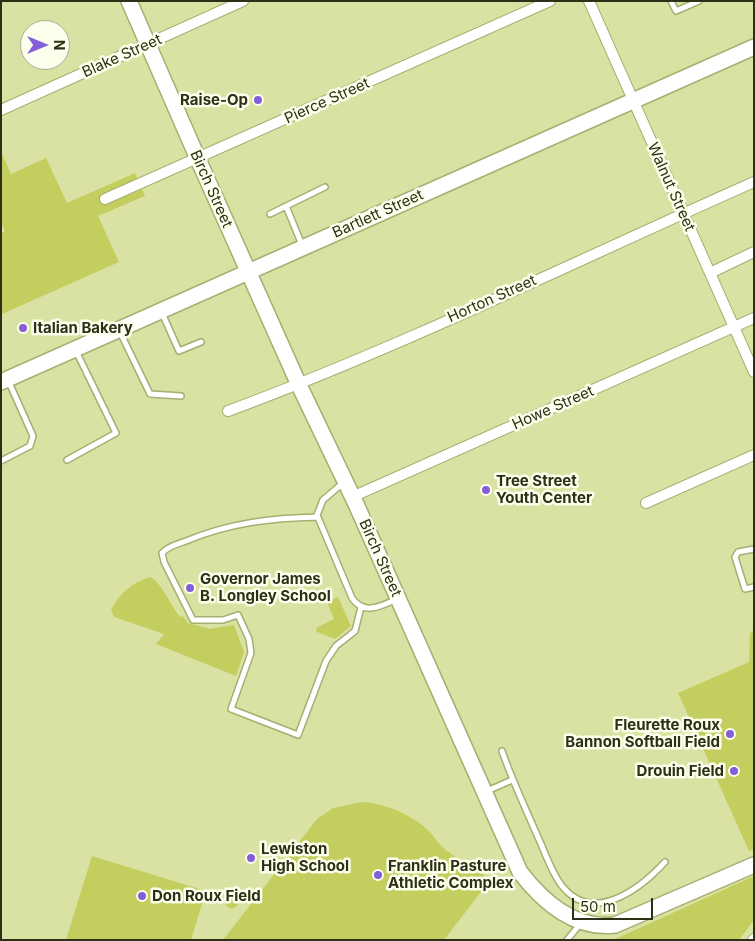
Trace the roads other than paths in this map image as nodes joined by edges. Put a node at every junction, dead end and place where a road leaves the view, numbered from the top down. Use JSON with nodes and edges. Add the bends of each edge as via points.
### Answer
{"nodes":[{"id":1,"x":129,"y":1,"type":"edge"},
{"id":2,"x":243,"y":1,"type":"edge"},
{"id":3,"x":550,"y":1,"type":"edge"},
{"id":4,"x":589,"y":1,"type":"edge"},
{"id":5,"x":671,"y":1,"type":"edge"},
{"id":6,"x":699,"y":1,"type":"edge"},
{"id":7,"x":148,"y":44,"type":"junction"},
{"id":8,"x":754,"y":46,"type":"edge"},
{"id":9,"x":633,"y":100,"type":"junction"},
{"id":10,"x":1,"y":110,"type":"edge"},
{"id":11,"x":198,"y":159,"type":"junction"},
{"id":12,"x":754,"y":182,"type":"edge"},
{"id":13,"x":325,"y":187,"type":"dead end"},
{"id":14,"x":105,"y":199,"type":"dead end"},
{"id":15,"x":286,"y":206,"type":"junction"},
{"id":16,"x":683,"y":213,"type":"junction"},
{"id":17,"x":270,"y":214,"type":"dead end"},
{"id":18,"x":303,"y":248,"type":"junction"},
{"id":19,"x":754,"y":252,"type":"edge"},
{"id":20,"x":249,"y":272,"type":"junction"},
{"id":21,"x":710,"y":273,"type":"junction"},
{"id":22,"x":160,"y":310,"type":"junction"},
{"id":23,"x":754,"y":318,"type":"edge"},
{"id":24,"x":733,"y":327,"type":"junction"},
{"id":25,"x":118,"y":329,"type":"junction"},
{"id":26,"x":201,"y":342,"type":"dead end"},
{"id":27,"x":75,"y":349,"type":"junction"},
{"id":28,"x":754,"y":372,"type":"edge"},
{"id":29,"x":4,"y":381,"type":"edge"},
{"id":30,"x":299,"y":384,"type":"junction"},
{"id":31,"x":181,"y":396,"type":"dead end"},
{"id":32,"x":228,"y":411,"type":"dead end"},
{"id":33,"x":754,"y":455,"type":"edge"},
{"id":34,"x":1,"y":460,"type":"edge"},
{"id":35,"x":67,"y":460,"type":"dead end"},
{"id":36,"x":345,"y":481,"type":"junction"},
{"id":37,"x":352,"y":497,"type":"junction"},
{"id":38,"x":646,"y":503,"type":"dead end"},
{"id":39,"x":318,"y":517,"type":"junction"},
{"id":40,"x":754,"y":549,"type":"edge"},
{"id":41,"x":754,"y":587,"type":"edge"},
{"id":42,"x":398,"y":599,"type":"junction"},
{"id":43,"x":361,"y":607,"type":"junction"},
{"id":44,"x":502,"y":751,"type":"dead end"},
{"id":45,"x":512,"y":780,"type":"junction"},
{"id":46,"x":484,"y":792,"type":"junction"},
{"id":47,"x":665,"y":862,"type":"dead end"},
{"id":48,"x":754,"y":865,"type":"edge"},
{"id":49,"x":581,"y":922,"type":"junction"},
{"id":50,"x":567,"y":940,"type":"edge"}],
"edges":[{"from":1,"to":7,"type":"street","name":"Birch Street"},
{"from":2,"to":7,"type":"street","name":"Blake Street"},
{"from":3,"to":11,"type":"street","name":"Pierce Street"},
{"from":4,"to":9,"type":"street","name":"Walnut Street"},
{"from":5,"to":6,"type":"lane","via":[[676,11]]},
{"from":7,"to":10,"type":"street","name":"Blake Street"},
{"from":7,"to":11,"type":"street","name":"Birch Street"},
{"from":8,"to":9,"type":"street","name":"Bartlett Street"},
{"from":9,"to":16,"type":"street","name":"Walnut Street"},
{"from":9,"to":18,"type":"street","name":"Bartlett Street"},
{"from":11,"to":14,"type":"street","name":"Pierce Street"},
{"from":11,"to":20,"type":"street","name":"Birch Street"},
{"from":12,"to":16,"type":"street","name":"Horton Street"},
{"from":13,"to":15,"type":"lane"},
{"from":15,"to":17,"type":"lane"},
{"from":15,"to":18,"type":"lane"},
{"from":16,"to":21,"type":"street","name":"Walnut Street"},
{"from":16,"to":30,"type":"street","name":"Horton Street"},
{"from":18,"to":20,"type":"street","name":"Bartlett Street"},
{"from":19,"to":21,"type":"street"},
{"from":20,"to":22,"type":"street","name":"Bartlett Street"},
{"from":20,"to":30,"type":"street","name":"Birch Street"},
{"from":21,"to":24,"type":"street","name":"Walnut Street"},
{"from":22,"to":25,"type":"street","name":"Bartlett Street"},
{"from":22,"to":26,"type":"lane","via":[[180,351]]},
{"from":23,"to":24,"type":"street","name":"Howe Street"},
{"from":24,"to":28,"type":"street","name":"Walnut Street"},
{"from":24,"to":37,"type":"street","name":"Howe Street"},
{"from":25,"to":27,"type":"street","name":"Bartlett Street"},
{"from":25,"to":31,"type":"lane","via":[[150,394]]},
{"from":27,"to":29,"type":"street","name":"Bartlett Street"},
{"from":27,"to":35,"type":"lane","via":[[116,433]]},
{"from":29,"to":34,"type":"lane","via":[[33,436],[30,446]]},
{"from":30,"to":32,"type":"street","name":"Horton Street"},
{"from":30,"to":36,"type":"street","name":"Birch Street"},
{"from":33,"to":38,"type":"street"},
{"from":36,"to":37,"type":"street","name":"Birch Street"},
{"from":36,"to":39,"type":"lane","via":[[323,500],[317,511]]},
{"from":37,"to":42,"type":"street","name":"Birch Street"},
{"from":39,"to":43,"type":"lane","via":[[352,598]]},
{"from":39,"to":43,"type":"lane","via":[[273,519],[223,527],[162,553],[194,620],[223,620],[238,615],[251,646],[251,654],[231,709],[298,735],[326,661],[336,646],[354,631]]},
{"from":40,"to":41,"type":"lane","via":[[738,552],[735,558],[745,589]]},
{"from":42,"to":43,"type":"lane","via":[[372,608]]},
{"from":42,"to":46,"type":"street","name":"Birch Street"},
{"from":44,"to":45,"type":"lane"},
{"from":45,"to":46,"type":"lane"},
{"from":45,"to":47,"type":"lane","via":[[557,879],[584,903],[608,902],[630,892],[650,879]]},
{"from":46,"to":49,"type":"street","name":"Birch Street","via":[[513,858],[532,888],[550,904]]},
{"from":48,"to":49,"type":"street","name":"Birch Street","via":[[615,925]]},
{"from":49,"to":50,"type":"lane"}]}
